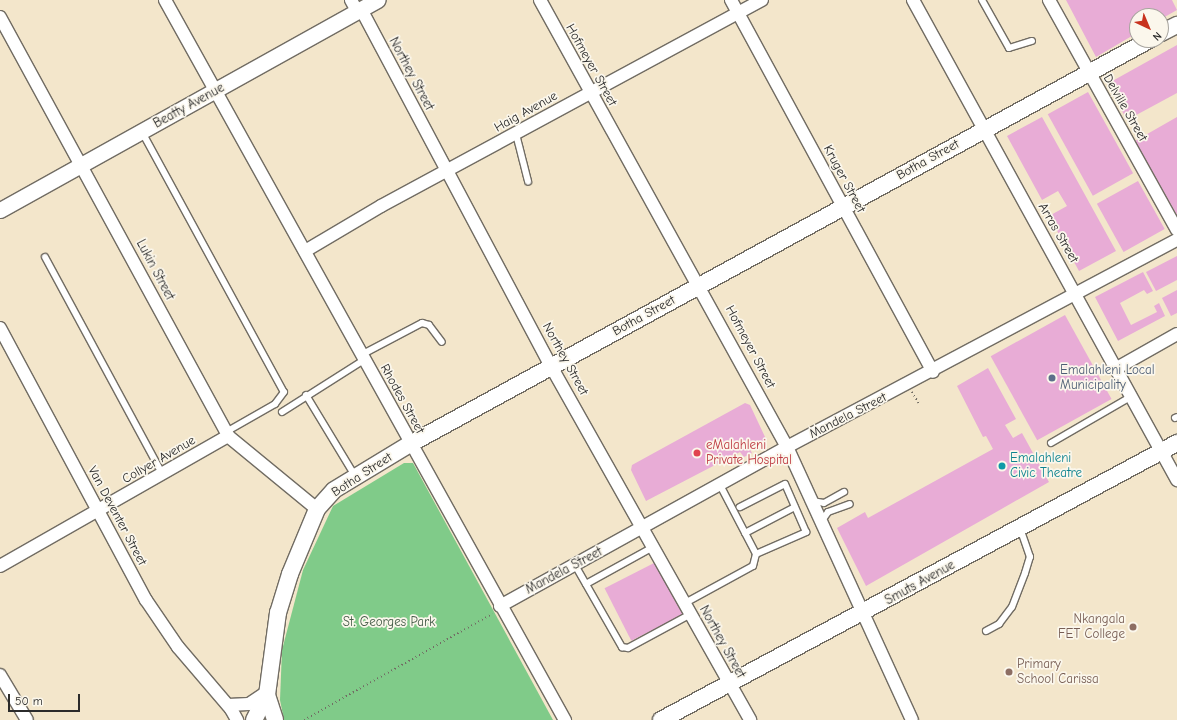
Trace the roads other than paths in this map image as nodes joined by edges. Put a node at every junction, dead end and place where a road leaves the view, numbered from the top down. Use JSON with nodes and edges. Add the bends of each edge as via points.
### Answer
{"nodes":[{"id":1,"x":165,"y":0,"type":"edge"},
{"id":2,"x":377,"y":0,"type":"edge"},
{"id":3,"x":540,"y":0,"type":"edge"},
{"id":4,"x":731,"y":0,"type":"edge"},
{"id":5,"x":762,"y":0,"type":"edge"},
{"id":6,"x":913,"y":0,"type":"edge"},
{"id":7,"x":982,"y":0,"type":"edge"},
{"id":8,"x":1049,"y":0,"type":"edge"},
{"id":9,"x":359,"y":5,"type":"edge"},
{"id":10,"x":738,"y":12,"type":"junction"},
{"id":11,"x":0,"y":17,"type":"edge"},
{"id":12,"x":1032,"y":40,"type":"dead end"},
{"id":13,"x":1134,"y":48,"type":"edge"},
{"id":14,"x":1088,"y":72,"type":"junction"},
{"id":15,"x":216,"y":91,"type":"junction"},
{"id":16,"x":589,"y":93,"type":"junction"},
{"id":17,"x":983,"y":129,"type":"junction"},
{"id":18,"x":142,"y":132,"type":"junction"},
{"id":19,"x":516,"y":134,"type":"junction"},
{"id":20,"x":83,"y":164,"type":"junction"},
{"id":21,"x":447,"y":173,"type":"junction"},
{"id":22,"x":528,"y":181,"type":"dead end"},
{"id":23,"x":843,"y":207,"type":"junction"},
{"id":24,"x":0,"y":210,"type":"edge"},
{"id":25,"x":1177,"y":230,"type":"edge"},
{"id":26,"x":1177,"y":240,"type":"edge"},
{"id":27,"x":305,"y":251,"type":"junction"},
{"id":28,"x":45,"y":257,"type":"dead end"},
{"id":29,"x":701,"y":285,"type":"junction"},
{"id":30,"x":1078,"y":295,"type":"junction"},
{"id":31,"x":0,"y":328,"type":"edge"},
{"id":32,"x":1177,"y":334,"type":"edge"},
{"id":33,"x":442,"y":342,"type":"dead end"},
{"id":34,"x":362,"y":358,"type":"junction"},
{"id":35,"x":552,"y":368,"type":"junction"},
{"id":36,"x":1117,"y":368,"type":"junction"},
{"id":37,"x":933,"y":372,"type":"junction"},
{"id":38,"x":306,"y":395,"type":"junction"},
{"id":39,"x":1132,"y":396,"type":"junction"},
{"id":40,"x":282,"y":412,"type":"dead end"},
{"id":41,"x":227,"y":434,"type":"junction"},
{"id":42,"x":1051,"y":443,"type":"dead end"},
{"id":43,"x":1177,"y":443,"type":"edge"},
{"id":44,"x":410,"y":444,"type":"junction"},
{"id":45,"x":787,"y":447,"type":"junction"},
{"id":46,"x":1161,"y":452,"type":"junction"},
{"id":47,"x":163,"y":475,"type":"junction"},
{"id":48,"x":356,"y":477,"type":"junction"},
{"id":49,"x":1177,"y":480,"type":"edge"},
{"id":50,"x":720,"y":485,"type":"junction"},
{"id":51,"x":844,"y":492,"type":"dead end"},
{"id":52,"x":811,"y":500,"type":"junction"},
{"id":53,"x":850,"y":504,"type":"dead end"},
{"id":54,"x":740,"y":507,"type":"dead end"},
{"id":55,"x":795,"y":507,"type":"junction"},
{"id":56,"x":317,"y":509,"type":"junction"},
{"id":57,"x":97,"y":511,"type":"junction"},
{"id":58,"x":821,"y":522,"type":"junction"},
{"id":59,"x":1020,"y":528,"type":"junction"},
{"id":60,"x":643,"y":529,"type":"junction"},
{"id":61,"x":745,"y":533,"type":"junction"},
{"id":62,"x":653,"y":547,"type":"junction"},
{"id":63,"x":756,"y":554,"type":"junction"},
{"id":64,"x":575,"y":565,"type":"junction"},
{"id":65,"x":0,"y":566,"type":"edge"},
{"id":66,"x":586,"y":584,"type":"junction"},
{"id":67,"x":685,"y":603,"type":"junction"},
{"id":68,"x":501,"y":607,"type":"junction"},
{"id":69,"x":691,"y":614,"type":"junction"},
{"id":70,"x":862,"y":615,"type":"junction"},
{"id":71,"x":986,"y":631,"type":"dead end"},
{"id":72,"x":0,"y":675,"type":"edge"},
{"id":73,"x":729,"y":684,"type":"junction"},
{"id":74,"x":268,"y":693,"type":"junction"},
{"id":75,"x":228,"y":705,"type":"junction"},
{"id":76,"x":27,"y":720,"type":"edge"},
{"id":77,"x":237,"y":720,"type":"edge"},
{"id":78,"x":254,"y":720,"type":"edge"},
{"id":79,"x":275,"y":720,"type":"edge"},
{"id":80,"x":565,"y":720,"type":"edge"},
{"id":81,"x":661,"y":720,"type":"edge"},
{"id":82,"x":750,"y":720,"type":"edge"},
{"id":83,"x":912,"y":720,"type":"edge"}],
"edges":[{"from":1,"to":15,"type":"street","name":"Rhodes Street"},
{"from":2,"to":9,"type":"street","name":"Beatty Avenue"},
{"from":3,"to":16,"type":"street","name":"Hofmeyer Street"},
{"from":4,"to":10,"type":"street","name":"Kruger Street"},
{"from":5,"to":10,"type":"street","name":"Haig Avenue"},
{"from":6,"to":17,"type":"street","name":"Arras Street"},
{"from":7,"to":12,"type":"lane","via":[[1009,48]]},
{"from":8,"to":14,"type":"street","name":"Delville Street"},
{"from":9,"to":15,"type":"street","name":"Beatty Avenue"},
{"from":9,"to":21,"type":"street","name":"Northey Street"},
{"from":10,"to":16,"type":"street","name":"Haig Avenue"},
{"from":10,"to":23,"type":"street","name":"Kruger Street"},
{"from":11,"to":20,"type":"street","name":"Lukin Street"},
{"from":13,"to":14,"type":"main road","name":"Botha Street"},
{"from":14,"to":17,"type":"main road","name":"Botha Street"},
{"from":14,"to":25,"type":"street","name":"Delville Street"},
{"from":15,"to":18,"type":"street","name":"Beatty Avenue"},
{"from":15,"to":27,"type":"street","name":"Rhodes Street"},
{"from":16,"to":19,"type":"street","name":"Haig Avenue"},
{"from":16,"to":29,"type":"street","name":"Hofmeyer Street"},
{"from":17,"to":23,"type":"main road","name":"Botha Street"},
{"from":17,"to":30,"type":"street","name":"Arras Street"},
{"from":18,"to":20,"type":"street","name":"Beatty Avenue"},
{"from":18,"to":41,"type":"lane","via":[[284,392],[275,404]]},
{"from":19,"to":21,"type":"street","name":"Haig Avenue"},
{"from":19,"to":22,"type":"lane"},
{"from":20,"to":24,"type":"street","name":"Beatty Avenue"},
{"from":20,"to":41,"type":"street","name":"Lukin Street"},
{"from":21,"to":27,"type":"street","name":"Haig Avenue"},
{"from":21,"to":35,"type":"street","name":"Northey Street"},
{"from":23,"to":29,"type":"main road","name":"Botha Street"},
{"from":23,"to":37,"type":"street","name":"Kruger Street"},
{"from":26,"to":30,"type":"street","name":"Mandela Street"},
{"from":27,"to":34,"type":"street","name":"Rhodes Street"},
{"from":28,"to":47,"type":"lane"},
{"from":29,"to":35,"type":"main road","name":"Botha Street"},
{"from":29,"to":45,"type":"street","name":"Hofmeyer Street"},
{"from":30,"to":36,"type":"street","name":"Arras Street"},
{"from":30,"to":37,"type":"street","name":"Mandela Street"},
{"from":31,"to":57,"type":"street","name":"Van Deventer Street"},
{"from":32,"to":36,"type":"street"},
{"from":33,"to":34,"type":"lane","via":[[429,325],[422,323]]},
{"from":34,"to":38,"type":"lane"},
{"from":34,"to":44,"type":"street","name":"Rhodes Street"},
{"from":35,"to":44,"type":"main road","name":"Botha Street"},
{"from":35,"to":60,"type":"street","name":"Northey Street"},
{"from":36,"to":39,"type":"street","name":"Arras Street"},
{"from":37,"to":45,"type":"street","name":"Mandela Street"},
{"from":38,"to":40,"type":"lane"},
{"from":38,"to":48,"type":"lane"},
{"from":39,"to":42,"type":"lane"},
{"from":39,"to":46,"type":"street","name":"Arras Street"},
{"from":41,"to":47,"type":"street","name":"Collyer Avenue"},
{"from":41,"to":56,"type":"street","name":"Lukin Street"},
{"from":43,"to":46,"type":"main road","name":"Smuts Avenue"},
{"from":44,"to":48,"type":"main road","name":"Botha Street"},
{"from":44,"to":68,"type":"street","name":"Rhodes Street"},
{"from":45,"to":50,"type":"street","name":"Mandela Street"},
{"from":45,"to":52,"type":"street","name":"Hofmeyer Street"},
{"from":46,"to":49,"type":"street","name":"Arras Street"},
{"from":46,"to":59,"type":"main road","name":"Smuts Avenue"},
{"from":47,"to":57,"type":"street","name":"Collyer Avenue"},
{"from":48,"to":56,"type":"main road","name":"Botha Street","via":[[334,490]]},
{"from":50,"to":60,"type":"street","name":"Mandela Street"},
{"from":50,"to":61,"type":"lane"},
{"from":51,"to":52,"type":"lane","via":[[824,503]]},
{"from":52,"to":58,"type":"street","name":"Hofmeyer Street"},
{"from":53,"to":58,"type":"lane","via":[[828,512]]},
{"from":54,"to":55,"type":"lane","via":[[785,484]]},
{"from":55,"to":61,"type":"lane"},
{"from":55,"to":63,"type":"lane","via":[[806,532]]},
{"from":56,"to":74,"type":"main road","name":"Botha Street","via":[[278,613]]},
{"from":57,"to":65,"type":"street","name":"Collyer Avenue"},
{"from":57,"to":75,"type":"street","name":"Van Deventer Street","via":[[146,600],[178,647]]},
{"from":58,"to":70,"type":"street","name":"Hofmeyer Street"},
{"from":59,"to":70,"type":"main road","name":"Smuts Avenue"},
{"from":59,"to":71,"type":"lane","via":[[1030,557],[1025,573],[1012,607],[999,624]]},
{"from":60,"to":62,"type":"street","name":"Northey Street"},
{"from":60,"to":64,"type":"street","name":"Mandela Street"},
{"from":61,"to":63,"type":"lane"},
{"from":62,"to":66,"type":"lane"},
{"from":62,"to":67,"type":"street","name":"Northey Street"},
{"from":63,"to":67,"type":"lane","via":[[753,566]]},
{"from":64,"to":66,"type":"lane"},
{"from":64,"to":68,"type":"street","name":"Mandela Street"},
{"from":66,"to":69,"type":"lane","via":[[613,635],[625,648]]},
{"from":67,"to":69,"type":"street","name":"Northey Street"},
{"from":68,"to":80,"type":"street","name":"Rhodes Street"},
{"from":69,"to":73,"type":"street","name":"Northey Street"},
{"from":70,"to":73,"type":"main road","name":"Smuts Avenue"},
{"from":70,"to":83,"type":"street","name":"Hofmeyer Street"},
{"from":72,"to":76,"type":"street"},
{"from":73,"to":81,"type":"main road","name":"Smuts Avenue"},
{"from":73,"to":82,"type":"street","name":"Northey Street"},
{"from":74,"to":75,"type":"street","via":[[249,704]]},
{"from":74,"to":78,"type":"main road"},
{"from":74,"to":79,"type":"main road"},
{"from":75,"to":77,"type":"street","name":"Van Deventer Street"}]}
